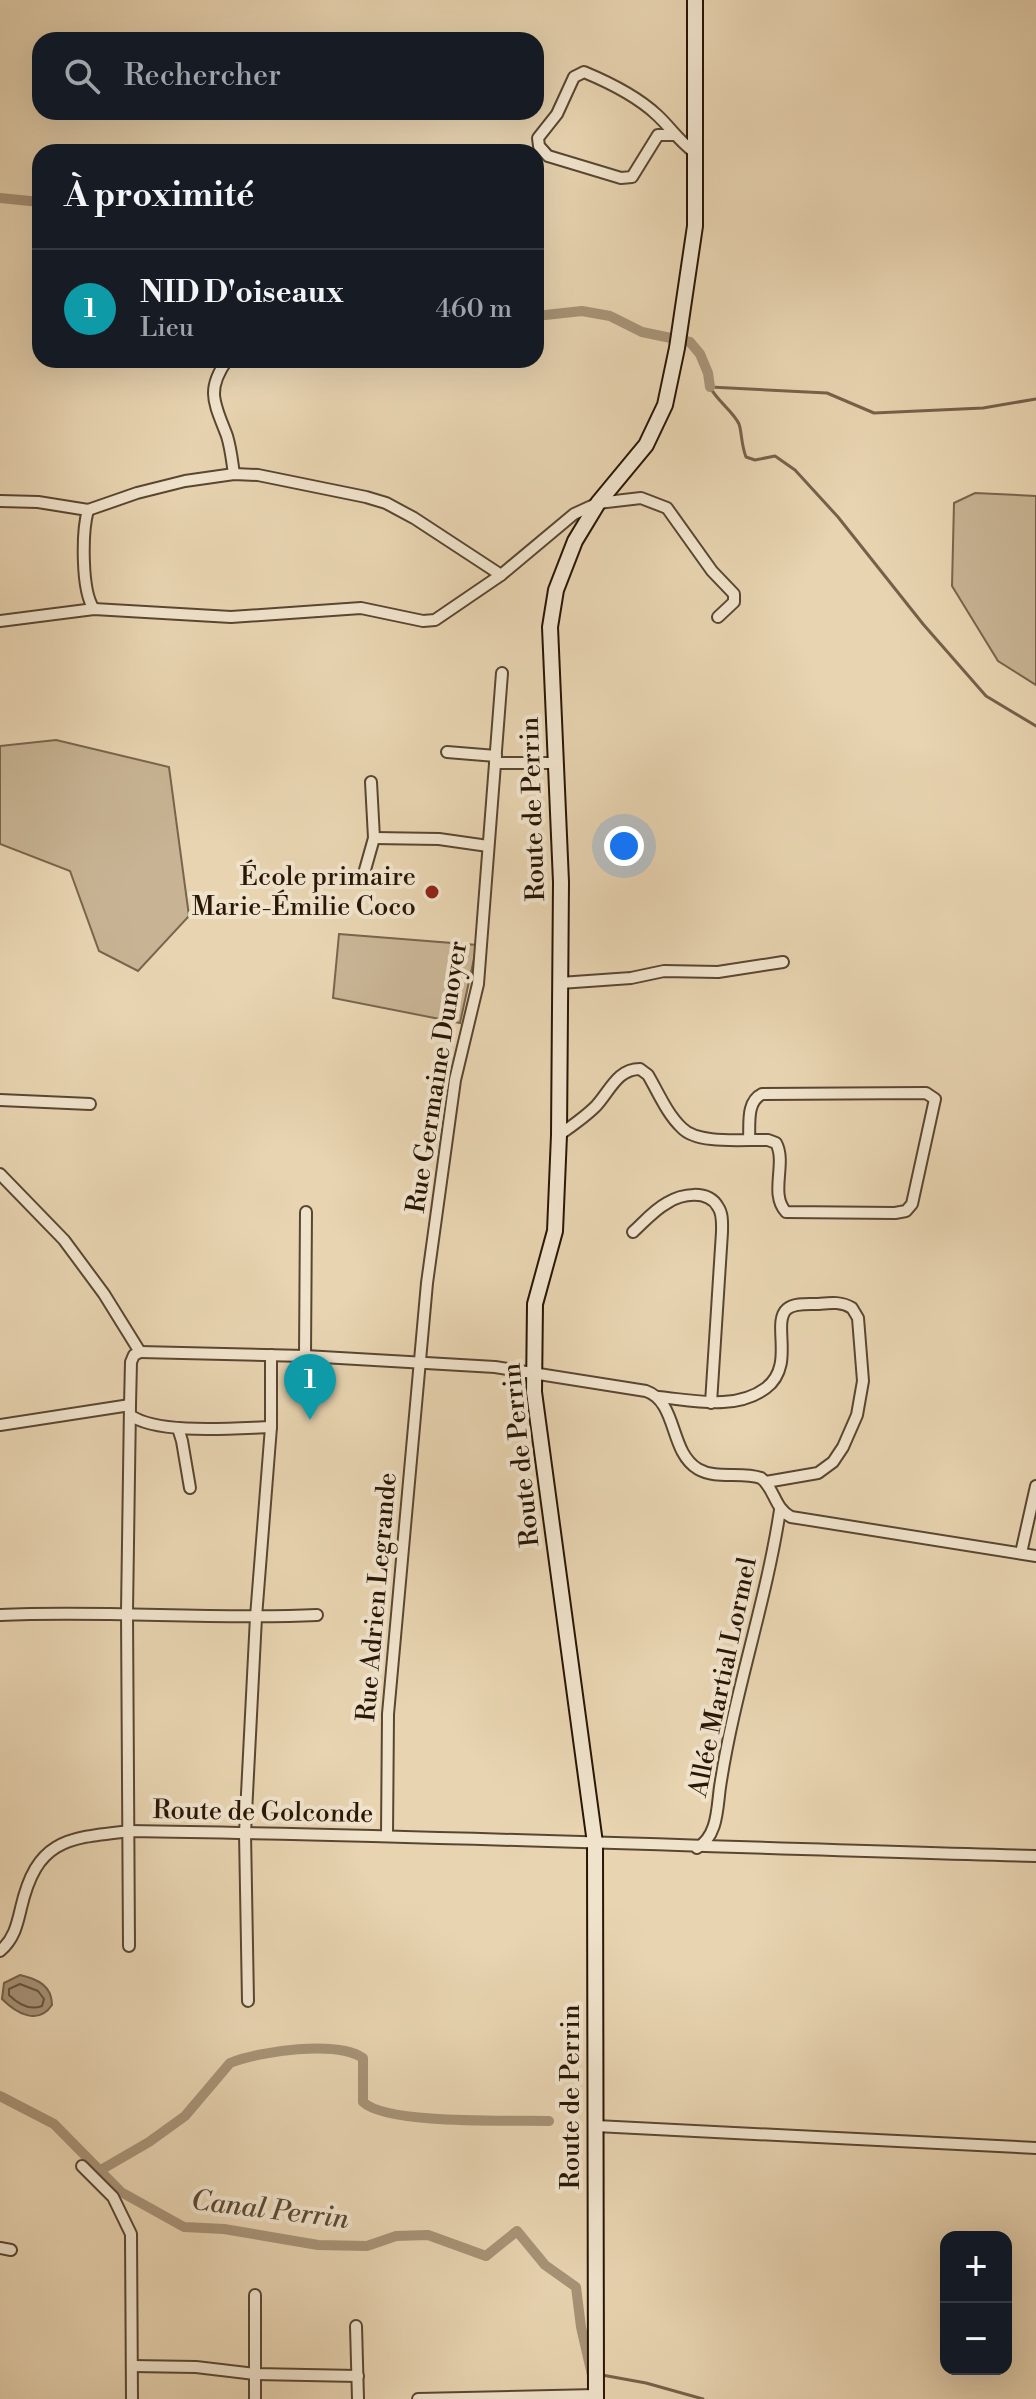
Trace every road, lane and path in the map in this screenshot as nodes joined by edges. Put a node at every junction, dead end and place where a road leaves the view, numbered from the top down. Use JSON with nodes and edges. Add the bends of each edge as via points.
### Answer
{"nodes":[{"id":1,"x":695,"y":0,"type":"edge"},
{"id":2,"x":674,"y":135,"type":"junction"},
{"id":3,"x":539,"y":144,"type":"edge"},
{"id":4,"x":544,"y":152,"type":"edge"},
{"id":5,"x":694,"y":152,"type":"junction"},
{"id":6,"x":222,"y":368,"type":"edge"},
{"id":7,"x":234,"y":474,"type":"junction"},
{"id":8,"x":0,"y":501,"type":"edge"},
{"id":9,"x":598,"y":503,"type":"junction"},
{"id":10,"x":88,"y":510,"type":"junction"},
{"id":11,"x":501,"y":575,"type":"junction"},
{"id":12,"x":94,"y":609,"type":"junction"},
{"id":13,"x":718,"y":617,"type":"dead end"},
{"id":14,"x":0,"y":621,"type":"edge"},
{"id":15,"x":502,"y":673,"type":"dead end"},
{"id":16,"x":447,"y":752,"type":"dead end"},
{"id":17,"x":496,"y":760,"type":"junction"},
{"id":18,"x":557,"y":763,"type":"junction"},
{"id":19,"x":371,"y":782,"type":"dead end"},
{"id":20,"x":374,"y":838,"type":"junction"},
{"id":21,"x":488,"y":846,"type":"junction"},
{"id":22,"x":363,"y":877,"type":"dead end"},
{"id":23,"x":783,"y":962,"type":"dead end"},
{"id":24,"x":560,"y":983,"type":"junction"},
{"id":25,"x":0,"y":1100,"type":"edge"},
{"id":26,"x":90,"y":1104,"type":"dead end"},
{"id":27,"x":559,"y":1135,"type":"junction"},
{"id":28,"x":749,"y":1139,"type":"junction"},
{"id":29,"x":0,"y":1174,"type":"edge"},
{"id":30,"x":306,"y":1212,"type":"dead end"},
{"id":31,"x":633,"y":1232,"type":"dead end"},
{"id":32,"x":140,"y":1352,"type":"junction"},
{"id":33,"x":271,"y":1355,"type":"junction"},
{"id":34,"x":305,"y":1356,"type":"junction"},
{"id":35,"x":420,"y":1362,"type":"junction"},
{"id":36,"x":534,"y":1375,"type":"junction"},
{"id":37,"x":658,"y":1397,"type":"junction"},
{"id":38,"x":711,"y":1403,"type":"junction"},
{"id":39,"x":130,"y":1410,"type":"junction"},
{"id":40,"x":0,"y":1425,"type":"edge"},
{"id":41,"x":271,"y":1427,"type":"junction"},
{"id":42,"x":178,"y":1428,"type":"junction"},
{"id":43,"x":766,"y":1482,"type":"junction"},
{"id":44,"x":1036,"y":1486,"type":"edge"},
{"id":45,"x":190,"y":1488,"type":"dead end"},
{"id":46,"x":780,"y":1510,"type":"junction"},
{"id":47,"x":1021,"y":1553,"type":"junction"},
{"id":48,"x":1036,"y":1556,"type":"edge"},
{"id":49,"x":127,"y":1612,"type":"junction"},
{"id":50,"x":0,"y":1615,"type":"edge"},
{"id":51,"x":317,"y":1615,"type":"dead end"},
{"id":52,"x":256,"y":1617,"type":"junction"},
{"id":53,"x":130,"y":1831,"type":"junction"},
{"id":54,"x":245,"y":1833,"type":"junction"},
{"id":55,"x":387,"y":1836,"type":"junction"},
{"id":56,"x":595,"y":1843,"type":"junction"},
{"id":57,"x":697,"y":1848,"type":"junction"},
{"id":58,"x":1036,"y":1856,"type":"edge"},
{"id":59,"x":129,"y":1946,"type":"dead end"},
{"id":60,"x":0,"y":1951,"type":"edge"},
{"id":61,"x":248,"y":2001,"type":"dead end"},
{"id":62,"x":596,"y":2126,"type":"junction"},
{"id":63,"x":1036,"y":2148,"type":"edge"},
{"id":64,"x":82,"y":2166,"type":"dead end"},
{"id":65,"x":255,"y":2295,"type":"dead end"},
{"id":66,"x":356,"y":2326,"type":"dead end"},
{"id":67,"x":132,"y":2366,"type":"junction"},
{"id":68,"x":255,"y":2374,"type":"junction"},
{"id":69,"x":358,"y":2376,"type":"junction"},
{"id":70,"x":596,"y":2392,"type":"edge"},
{"id":71,"x":533,"y":2398,"type":"edge"},
{"id":72,"x":132,"y":2399,"type":"edge"},
{"id":73,"x":255,"y":2399,"type":"edge"},
{"id":74,"x":358,"y":2399,"type":"edge"},
{"id":75,"x":418,"y":2399,"type":"edge"}],
"edges":[{"from":1,"to":5,"type":"main road","name":"Route de Perrin"},
{"from":2,"to":3,"type":"street","via":[[648,108],[584,72],[574,77]]},
{"from":2,"to":4,"type":"street","via":[[658,135],[632,177],[621,178]]},
{"from":2,"to":5,"type":"street"},
{"from":5,"to":9,"type":"main road","name":"Route de Perrin","via":[[695,226],[665,405],[654,432]]},
{"from":6,"to":7,"type":"street","via":[[213,395]]},
{"from":7,"to":10,"type":"street","via":[[167,484]]},
{"from":7,"to":11,"type":"street","via":[[386,503]]},
{"from":8,"to":10,"type":"street"},
{"from":9,"to":11,"type":"street","via":[[574,514]]},
{"from":9,"to":13,"type":"street","via":[[641,498],[667,508],[734,594],[734,602]]},
{"from":9,"to":18,"type":"main road","name":"Route de Perrin","via":[[571,549],[552,608]]},
{"from":10,"to":12,"type":"street","via":[[86,585]]},
{"from":11,"to":12,"type":"street","via":[[432,621],[370,608],[231,617]]},
{"from":12,"to":14,"type":"street"},
{"from":15,"to":17,"type":"street","name":"Rue Germaine Dunoyer"},
{"from":16,"to":17,"type":"street"},
{"from":17,"to":18,"type":"street"},
{"from":17,"to":21,"type":"street","name":"Rue Germaine Dunoyer"},
{"from":18,"to":24,"type":"main road","name":"Route de Perrin"},
{"from":19,"to":20,"type":"street"},
{"from":20,"to":21,"type":"street"},
{"from":20,"to":22,"type":"street"},
{"from":21,"to":35,"type":"street","name":"Rue Germaine Dunoyer","via":[[478,984],[455,1080]]},
{"from":23,"to":24,"type":"street"},
{"from":24,"to":27,"type":"main road","name":"Route de Perrin"},
{"from":25,"to":26,"type":"street"},
{"from":27,"to":28,"type":"street","via":[[596,1106],[620,1075],[637,1069],[648,1075],[682,1129],[708,1139]]},
{"from":27,"to":36,"type":"main road","name":"Route de Perrin","via":[[555,1231],[535,1304]]},
{"from":28,"to":28,"type":"street","via":[[778,1145],[779,1200],[786,1212],[903,1212],[913,1200],[935,1099],[926,1093],[762,1094],[752,1104]]},
{"from":29,"to":32,"type":"street","via":[[64,1240]]},
{"from":30,"to":34,"type":"street"},
{"from":31,"to":38,"type":"street","via":[[682,1196],[704,1196],[720,1210]]},
{"from":32,"to":33,"type":"street"},
{"from":32,"to":39,"type":"street","via":[[131,1362]]},
{"from":33,"to":34,"type":"street"},
{"from":33,"to":41,"type":"street"},
{"from":34,"to":35,"type":"street"},
{"from":35,"to":36,"type":"street"},
{"from":35,"to":55,"type":"street","name":"Rue Adrien Legrande","via":[[388,1714]]},
{"from":36,"to":37,"type":"street"},
{"from":36,"to":56,"type":"main road","name":"Route de Perrin"},
{"from":37,"to":38,"type":"street"},
{"from":37,"to":43,"type":"street","via":[[681,1451],[695,1468]]},
{"from":38,"to":43,"type":"street","via":[[752,1396],[775,1378],[783,1355],[783,1315],[790,1307],[842,1303],[854,1310],[863,1381],[857,1415],[843,1447],[818,1473]]},
{"from":39,"to":40,"type":"street"},
{"from":39,"to":42,"type":"street","via":[[143,1423]]},
{"from":39,"to":49,"type":"street"},
{"from":41,"to":42,"type":"street"},
{"from":41,"to":52,"type":"street"},
{"from":42,"to":45,"type":"street"},
{"from":43,"to":46,"type":"street"},
{"from":44,"to":47,"type":"street"},
{"from":46,"to":47,"type":"street","via":[[796,1519]]},
{"from":46,"to":57,"type":"street","name":"Allée Martial Lormel","via":[[728,1736],[715,1822]]},
{"from":47,"to":48,"type":"street"},
{"from":49,"to":50,"type":"street"},
{"from":49,"to":52,"type":"street"},
{"from":49,"to":53,"type":"street"},
{"from":51,"to":52,"type":"street"},
{"from":52,"to":54,"type":"street"},
{"from":53,"to":54,"type":"street","name":"Route de Golconde"},
{"from":53,"to":59,"type":"street"},
{"from":53,"to":60,"type":"street","name":"Route de Golconde","via":[[78,1838],[42,1858],[29,1880],[13,1935]]},
{"from":54,"to":55,"type":"street","name":"Route de Golconde"},
{"from":54,"to":61,"type":"street"},
{"from":55,"to":56,"type":"street","name":"Route de Golconde"},
{"from":56,"to":57,"type":"street","name":"Route de Golconde"},
{"from":56,"to":62,"type":"main road","name":"Route de Perrin"},
{"from":57,"to":58,"type":"street","name":"Route de Golconde"},
{"from":62,"to":63,"type":"street"},
{"from":62,"to":70,"type":"main road","name":"Route de Perrin"},
{"from":64,"to":67,"type":"street","via":[[113,2197],[131,2234]]},
{"from":65,"to":68,"type":"street"},
{"from":66,"to":69,"type":"street"},
{"from":67,"to":68,"type":"street"},
{"from":67,"to":72,"type":"street"},
{"from":68,"to":69,"type":"street"},
{"from":68,"to":73,"type":"street"},
{"from":69,"to":74,"type":"street"},
{"from":70,"to":71,"type":"street"},
{"from":71,"to":75,"type":"street"}]}
